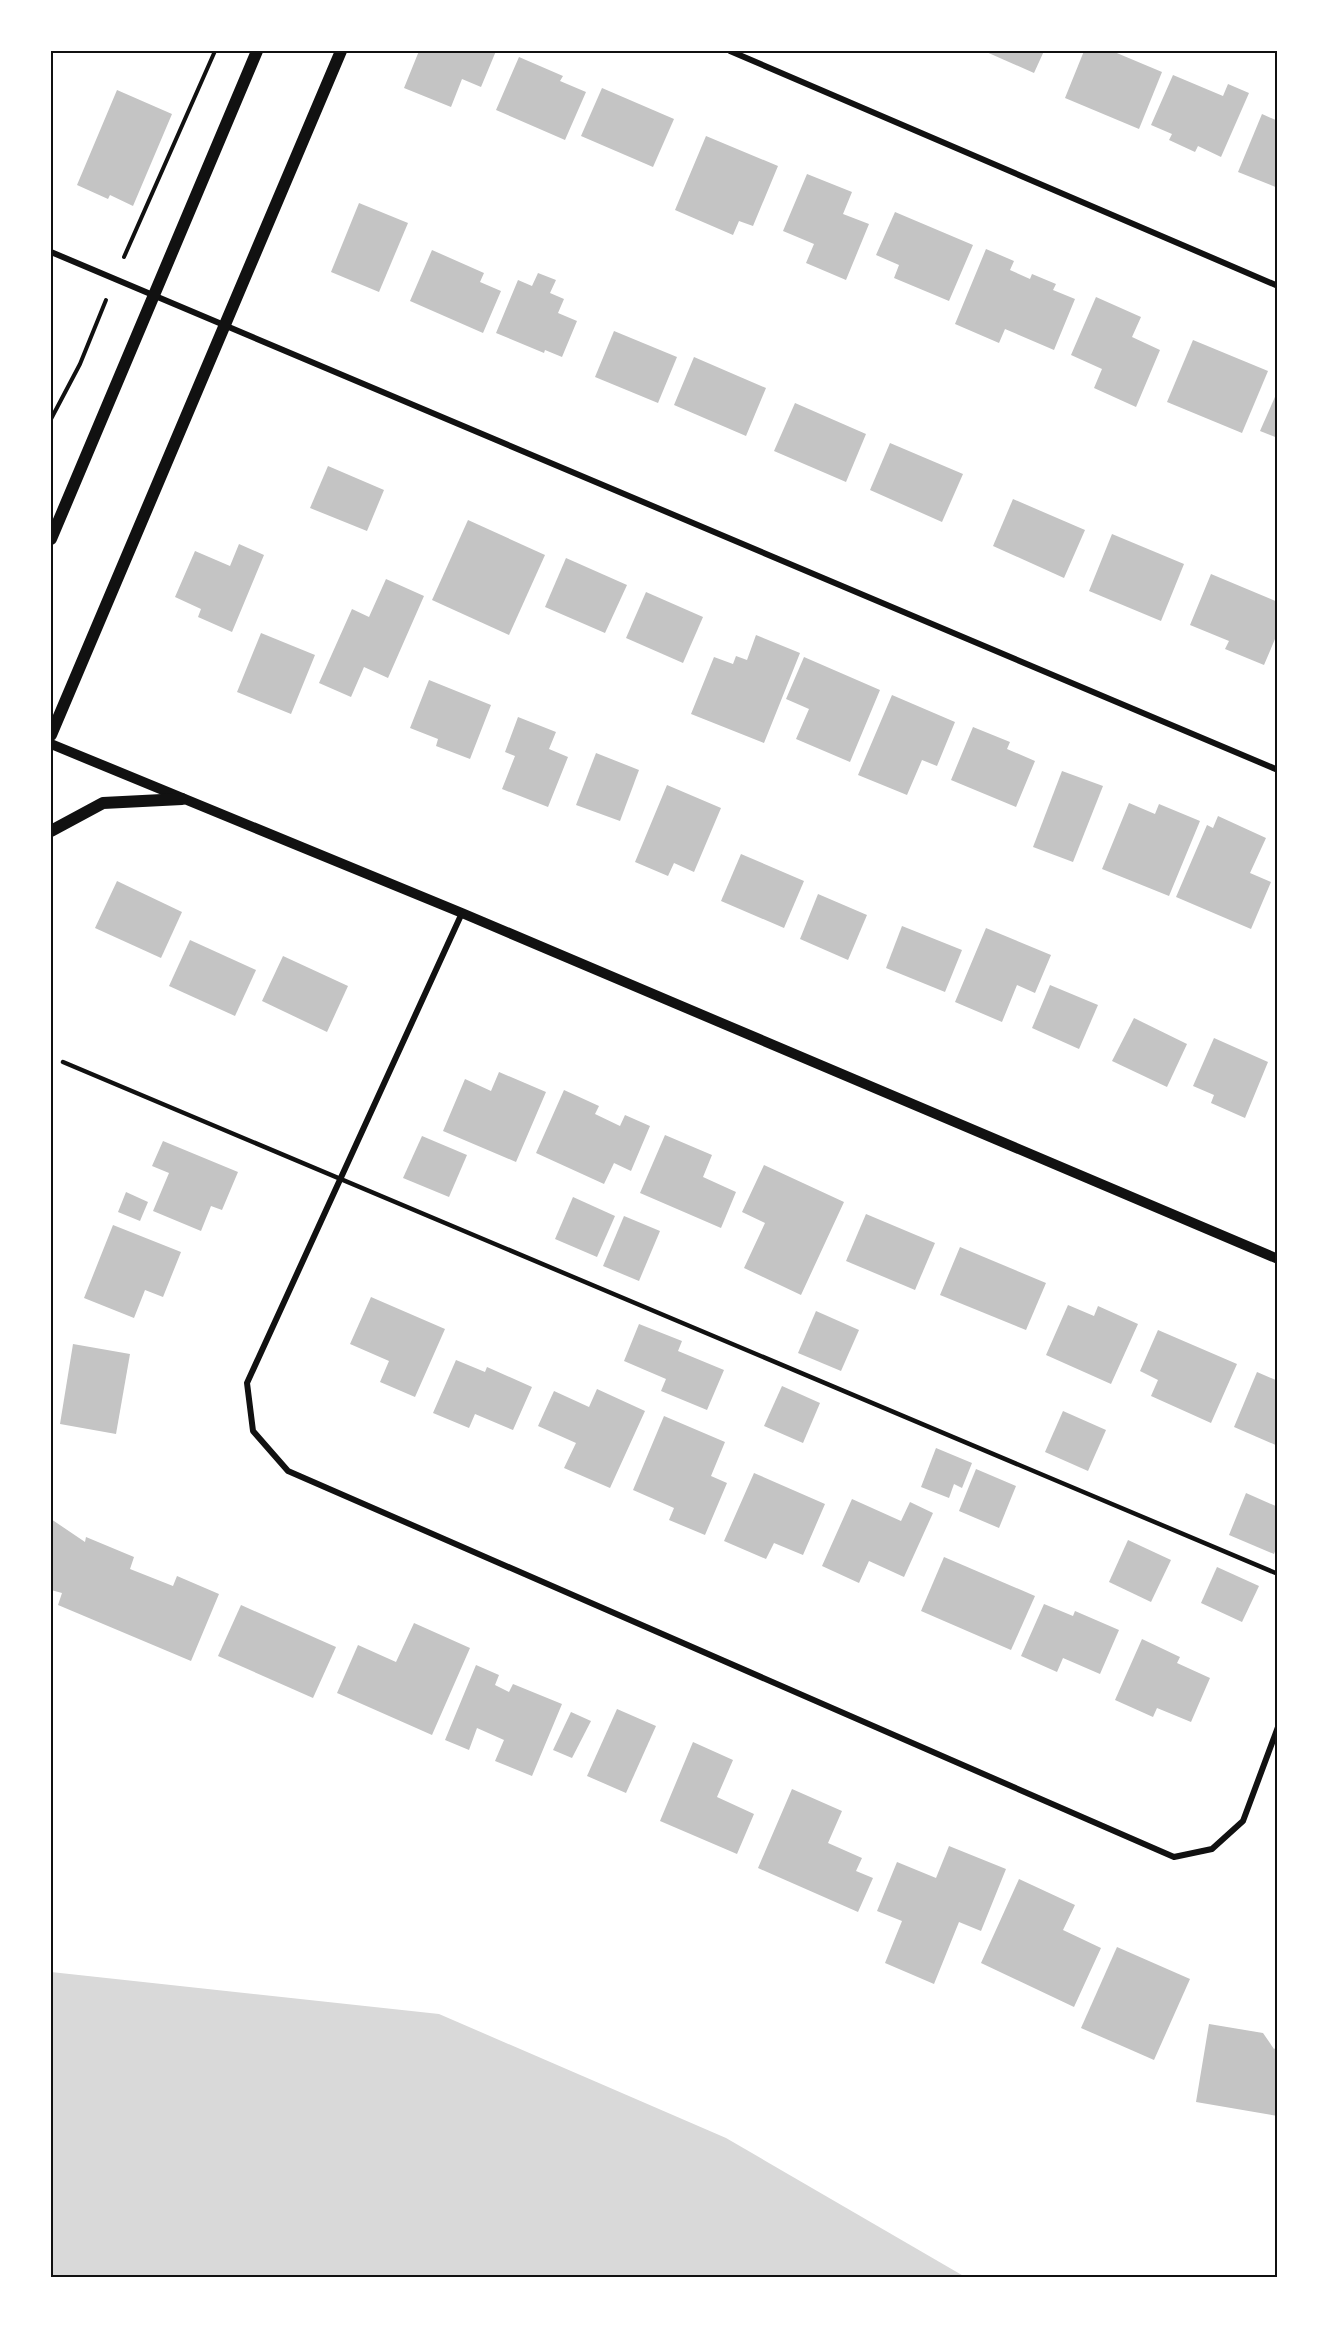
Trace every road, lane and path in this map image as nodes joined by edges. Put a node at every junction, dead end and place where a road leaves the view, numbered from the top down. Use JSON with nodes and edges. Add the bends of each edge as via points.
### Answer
{"nodes":[{"id":1,"x":215,"y":51,"type":"edge"},
{"id":2,"x":257,"y":51,"type":"edge"},
{"id":3,"x":341,"y":51,"type":"edge"},
{"id":4,"x":730,"y":51,"type":"edge"},
{"id":5,"x":51,"y":252,"type":"edge"},
{"id":6,"x":115,"y":279,"type":"junction"},
{"id":7,"x":1278,"y":286,"type":"edge"},
{"id":8,"x":153,"y":295,"type":"junction"},
{"id":9,"x":225,"y":325,"type":"junction"},
{"id":10,"x":51,"y":419,"type":"edge"},
{"id":11,"x":51,"y":539,"type":"edge"},
{"id":12,"x":51,"y":735,"type":"edge"},
{"id":13,"x":51,"y":744,"type":"edge"},
{"id":14,"x":1278,"y":770,"type":"edge"},
{"id":15,"x":182,"y":799,"type":"junction"},
{"id":16,"x":51,"y":831,"type":"edge"},
{"id":17,"x":462,"y":913,"type":"junction"},
{"id":18,"x":63,"y":1062,"type":"dead end"},
{"id":19,"x":341,"y":1178,"type":"junction"},
{"id":20,"x":1278,"y":1259,"type":"edge"},
{"id":21,"x":1278,"y":1574,"type":"edge"},
{"id":22,"x":1278,"y":1727,"type":"edge"}],
"edges":[{"from":1,"to":6,"type":"path"},
{"from":2,"to":8,"type":"main road"},
{"from":3,"to":9,"type":"main road"},
{"from":4,"to":7,"type":"street"},
{"from":5,"to":6,"type":"street"},
{"from":6,"to":8,"type":"street"},
{"from":6,"to":10,"type":"path","via":[[80,364]]},
{"from":8,"to":9,"type":"street"},
{"from":8,"to":11,"type":"main road"},
{"from":9,"to":12,"type":"main road"},
{"from":9,"to":14,"type":"street"},
{"from":13,"to":15,"type":"street"},
{"from":15,"to":16,"type":"main road","via":[[104,803]]},
{"from":15,"to":17,"type":"street"},
{"from":17,"to":19,"type":"street"},
{"from":17,"to":20,"type":"street"},
{"from":18,"to":19,"type":"lane"},
{"from":19,"to":21,"type":"lane"},
{"from":19,"to":22,"type":"street","via":[[247,1383],[253,1431],[288,1471],[1174,1857],[1212,1849],[1244,1821]]}]}
